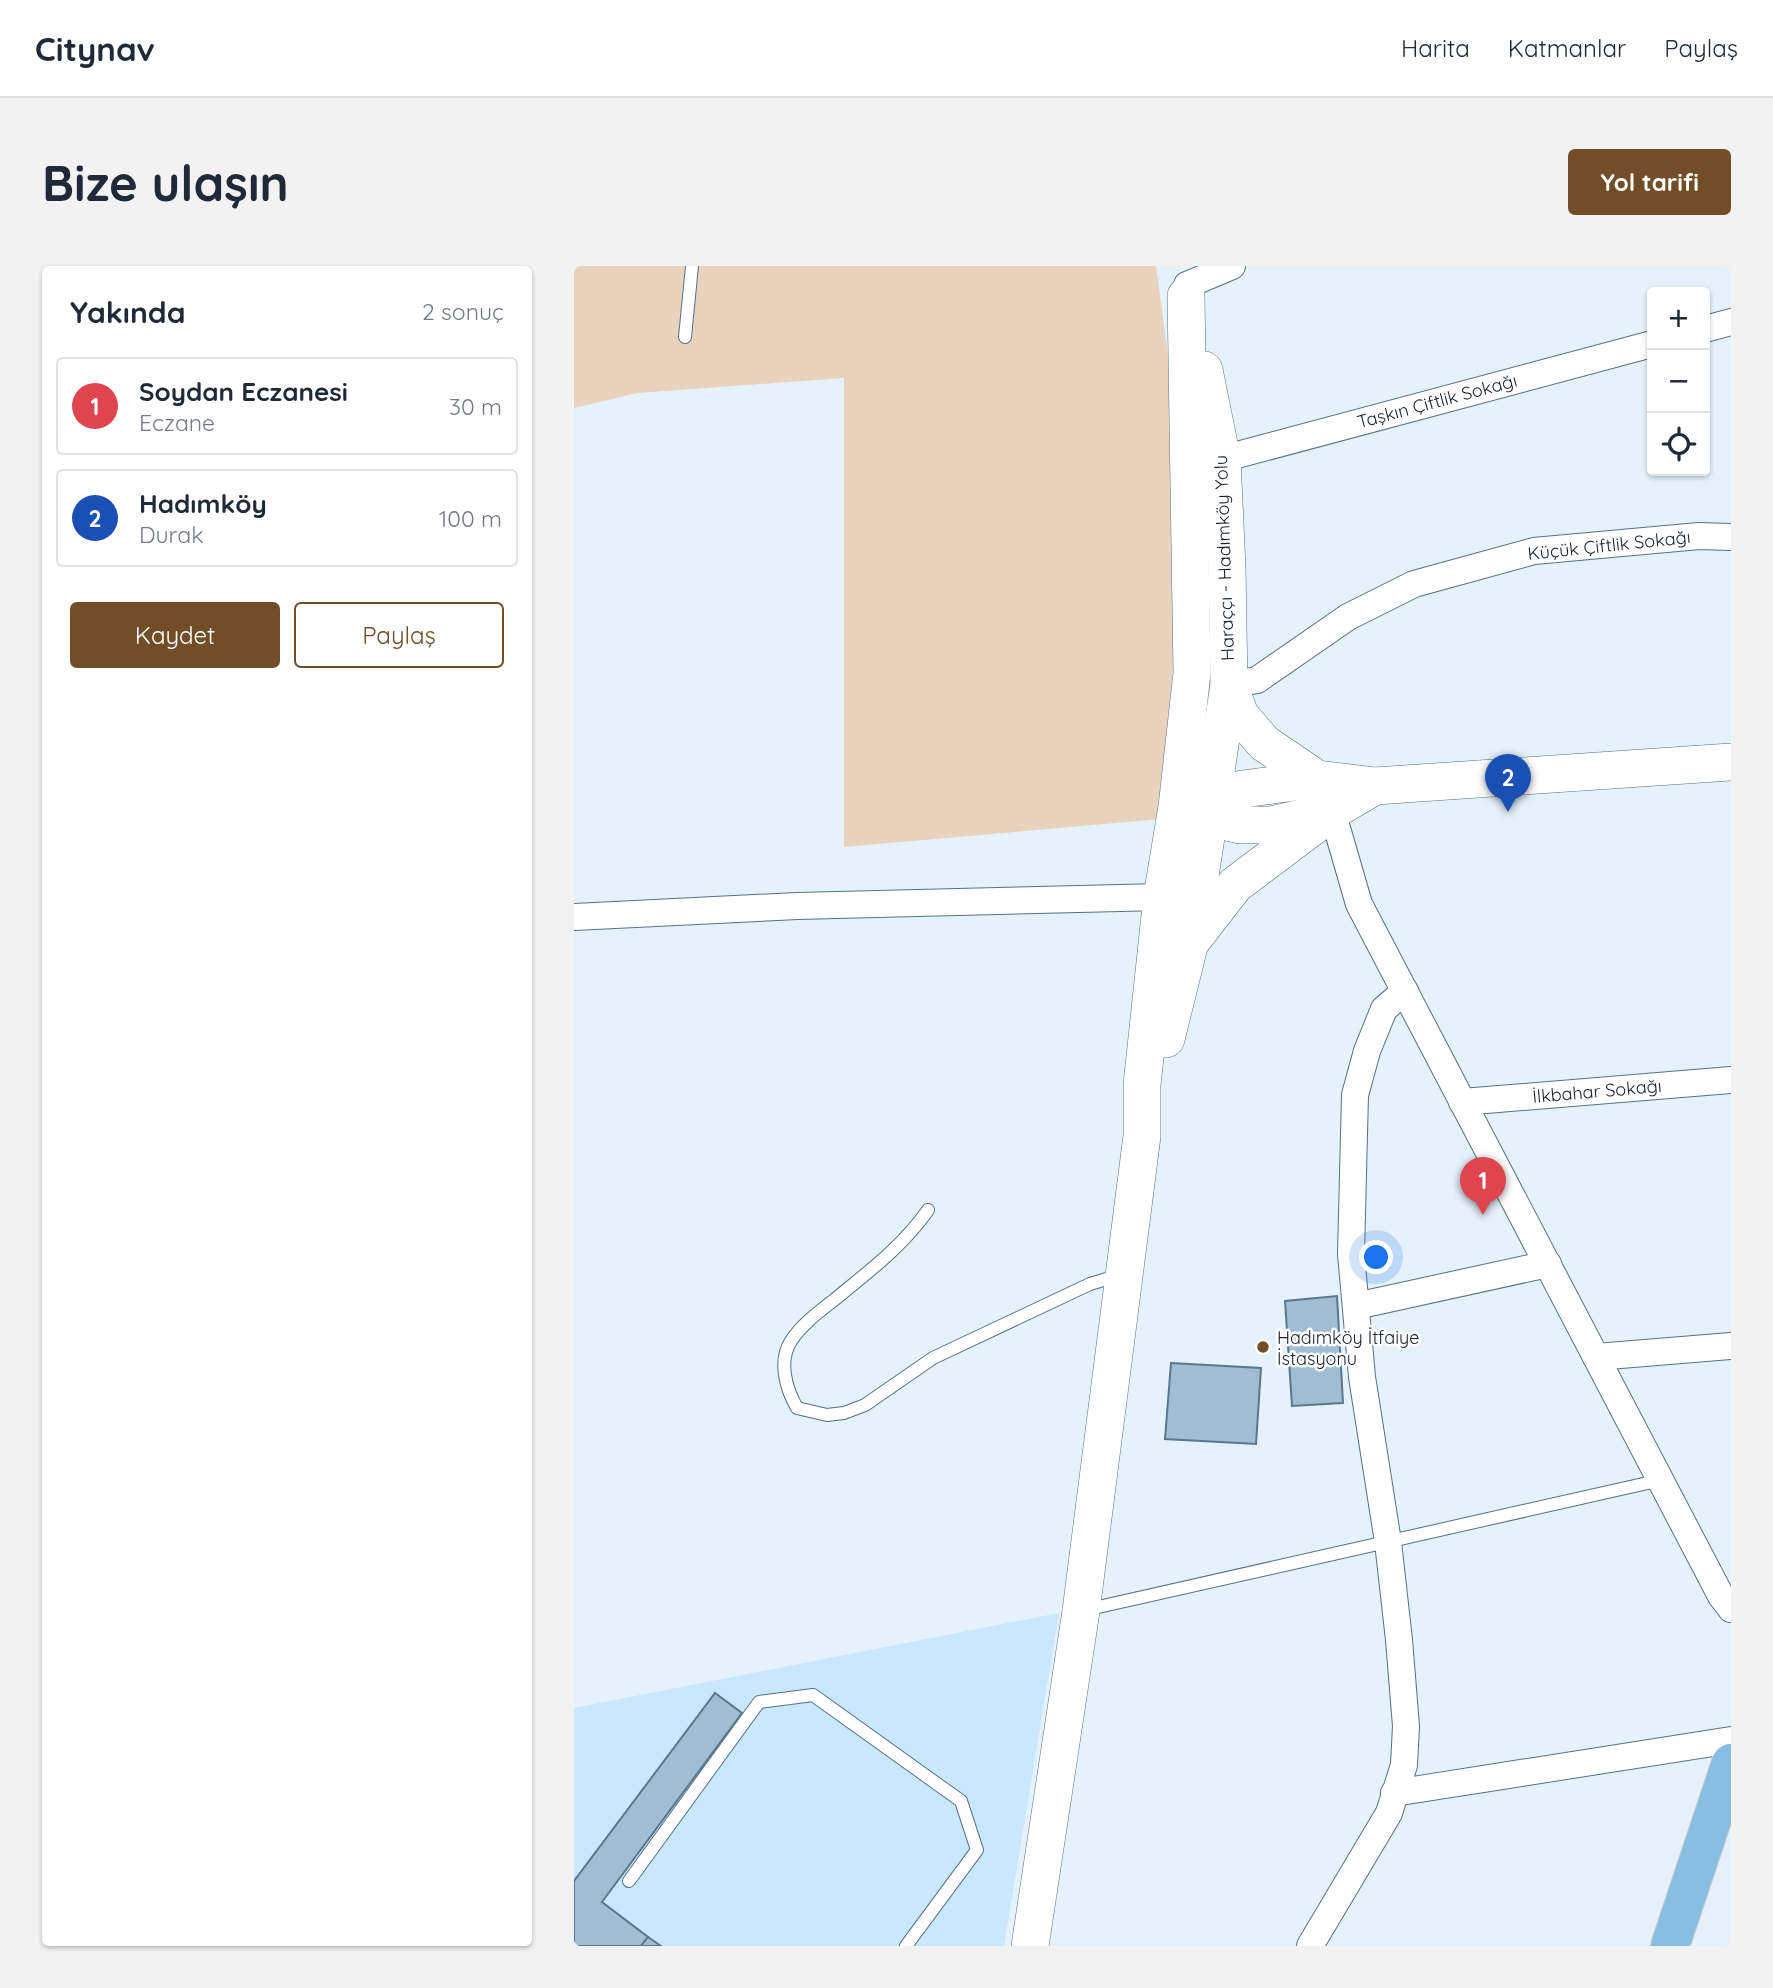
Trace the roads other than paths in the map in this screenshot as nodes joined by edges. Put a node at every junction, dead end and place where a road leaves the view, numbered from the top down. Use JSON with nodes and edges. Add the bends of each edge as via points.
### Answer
{"nodes":[{"id":1,"x":692,"y":266,"type":"edge"},
{"id":2,"x":1232,"y":266,"type":"edge"},
{"id":3,"x":1186,"y":282,"type":"edge"},
{"id":4,"x":1731,"y":322,"type":"edge"},
{"id":5,"x":1710,"y":328,"type":"edge"},
{"id":6,"x":685,"y":337,"type":"dead end"},
{"id":7,"x":1647,"y":345,"type":"edge"},
{"id":8,"x":1222,"y":459,"type":"junction"},
{"id":9,"x":1731,"y":537,"type":"edge"},
{"id":10,"x":1228,"y":685,"type":"junction"},
{"id":11,"x":1731,"y":762,"type":"edge"},
{"id":12,"x":1325,"y":795,"type":"junction"},
{"id":13,"x":1200,"y":806,"type":"junction"},
{"id":14,"x":1162,"y":897,"type":"junction"},
{"id":15,"x":574,"y":917,"type":"edge"},
{"id":16,"x":1190,"y":942,"type":"junction"},
{"id":17,"x":1405,"y":991,"type":"junction"},
{"id":18,"x":1731,"y":1080,"type":"edge"},
{"id":19,"x":1462,"y":1102,"type":"junction"},
{"id":20,"x":1142,"y":1136,"type":"junction"},
{"id":21,"x":928,"y":1210,"type":"dead end"},
{"id":22,"x":1548,"y":1264,"type":"junction"},
{"id":23,"x":1124,"y":1274,"type":"junction"},
{"id":24,"x":1356,"y":1306,"type":"junction"},
{"id":25,"x":1731,"y":1346,"type":"edge"},
{"id":26,"x":1597,"y":1357,"type":"junction"},
{"id":27,"x":1661,"y":1480,"type":"junction"},
{"id":28,"x":1388,"y":1542,"type":"junction"},
{"id":29,"x":1731,"y":1609,"type":"edge"},
{"id":30,"x":1081,"y":1611,"type":"junction"},
{"id":31,"x":1731,"y":1740,"type":"edge"},
{"id":32,"x":1731,"y":1763,"type":"edge"},
{"id":33,"x":1394,"y":1793,"type":"junction"},
{"id":34,"x":1722,"y":1828,"type":"edge"},
{"id":35,"x":629,"y":1881,"type":"dead end"},
{"id":36,"x":906,"y":1946,"type":"edge"},
{"id":37,"x":1030,"y":1946,"type":"edge"},
{"id":38,"x":1310,"y":1946,"type":"edge"},
{"id":39,"x":1670,"y":1946,"type":"edge"}],
"edges":[{"from":1,"to":6,"type":"lane"},
{"from":2,"to":3,"type":"street"},
{"from":3,"to":8,"type":"main road","name":"Haraççı - Hadımköy Yolu"},
{"from":3,"to":13,"type":"main road","via":[[1192,673]]},
{"from":4,"to":5,"type":"street"},
{"from":7,"to":8,"type":"street","name":"Taşkın Çiftlik Sokağı"},
{"from":8,"to":10,"type":"main road","name":"Haraççı - Hadımköy Yolu"},
{"from":9,"to":10,"type":"street","name":"Küçük Çiftlik Sokağı","via":[[1534,551],[1414,583],[1348,617],[1257,680]]},
{"from":10,"to":12,"type":"main road","via":[[1240,715],[1264,743]]},
{"from":10,"to":13,"type":"main road"},
{"from":11,"to":12,"type":"main road","via":[[1375,786]]},
{"from":12,"to":13,"type":"main road"},
{"from":12,"to":16,"type":"main road","via":[[1289,846],[1235,886]]},
{"from":12,"to":17,"type":"street","via":[[1359,904]]},
{"from":13,"to":14,"type":"main road"},
{"from":13,"to":16,"type":"main road"},
{"from":14,"to":15,"type":"street"},
{"from":14,"to":20,"type":"main road","via":[[1142,1085]]},
{"from":16,"to":20,"type":"main road"},
{"from":17,"to":19,"type":"street"},
{"from":17,"to":24,"type":"street","via":[[1384,1009],[1355,1095],[1351,1255]]},
{"from":18,"to":19,"type":"street","name":"İlkbahar Sokağı"},
{"from":19,"to":22,"type":"street"},
{"from":20,"to":23,"type":"main road"},
{"from":21,"to":23,"type":"lane","via":[[906,1239],[791,1341],[786,1384],[797,1408],[827,1415],[864,1405],[933,1358],[1090,1284]]},
{"from":22,"to":24,"type":"street"},
{"from":22,"to":26,"type":"street"},
{"from":23,"to":30,"type":"main road"},
{"from":24,"to":28,"type":"street","via":[[1362,1377]]},
{"from":25,"to":26,"type":"street"},
{"from":26,"to":27,"type":"street"},
{"from":27,"to":28,"type":"lane"},
{"from":27,"to":29,"type":"street"},
{"from":28,"to":30,"type":"lane"},
{"from":28,"to":33,"type":"street","via":[[1406,1726],[1404,1765]]},
{"from":30,"to":37,"type":"main road"},
{"from":31,"to":33,"type":"street"},
{"from":32,"to":34,"type":"main road"},
{"from":33,"to":38,"type":"street","via":[[1389,1813]]},
{"from":34,"to":39,"type":"main road"},
{"from":35,"to":36,"type":"lane","via":[[759,1702],[813,1695],[961,1801],[977,1850]]}]}
